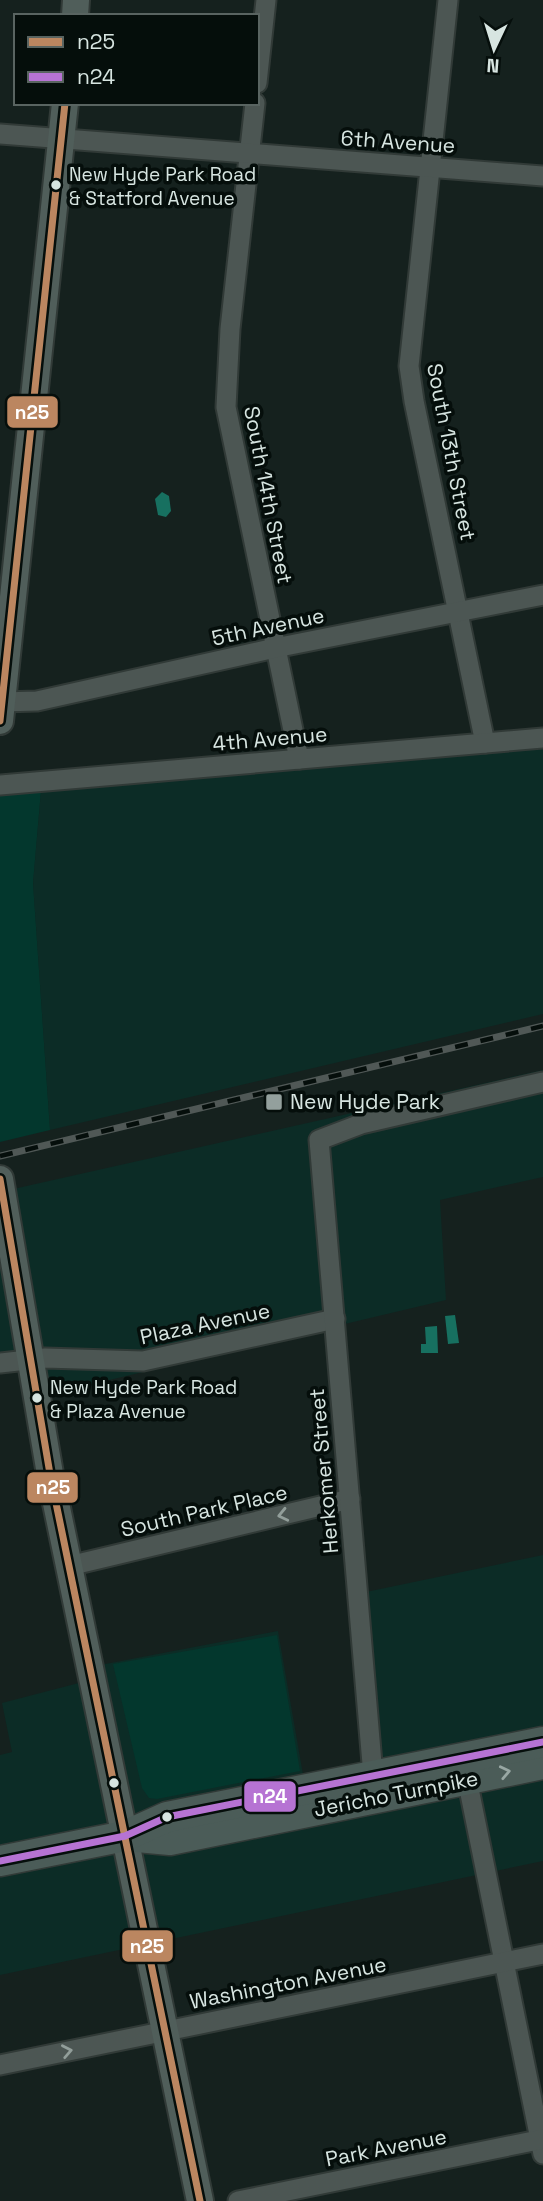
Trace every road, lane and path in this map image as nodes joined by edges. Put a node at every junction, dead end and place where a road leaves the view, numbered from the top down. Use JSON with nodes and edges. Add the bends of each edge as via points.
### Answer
{"nodes":[{"id":1,"x":266,"y":0,"type":"edge"},
{"id":2,"x":448,"y":0,"type":"edge"},
{"id":3,"x":259,"y":65,"type":"edge"},
{"id":4,"x":65,"y":105,"type":"edge"},
{"id":5,"x":255,"y":105,"type":"edge"},
{"id":6,"x":0,"y":134,"type":"edge"},
{"id":7,"x":62,"y":139,"type":"junction"},
{"id":8,"x":250,"y":154,"type":"junction"},
{"id":9,"x":430,"y":167,"type":"junction"},
{"id":10,"x":543,"y":176,"type":"edge"},
{"id":11,"x":543,"y":595,"type":"edge"},
{"id":12,"x":458,"y":611,"type":"junction"},
{"id":13,"x":275,"y":648,"type":"junction"},
{"id":14,"x":1,"y":711,"type":"edge"},
{"id":15,"x":543,"y":738,"type":"edge"},
{"id":16,"x":485,"y":743,"type":"junction"},
{"id":17,"x":299,"y":759,"type":"junction"},
{"id":18,"x":0,"y":785,"type":"edge"},
{"id":19,"x":543,"y":1082,"type":"edge"},
{"id":20,"x":0,"y":1179,"type":"edge"},
{"id":21,"x":335,"y":1320,"type":"junction"},
{"id":22,"x":31,"y":1359,"type":"junction"},
{"id":23,"x":0,"y":1363,"type":"edge"},
{"id":24,"x":350,"y":1499,"type":"junction"},
{"id":25,"x":69,"y":1566,"type":"junction"},
{"id":26,"x":543,"y":1742,"type":"edge"},
{"id":27,"x":543,"y":1764,"type":"edge"},
{"id":28,"x":465,"y":1769,"type":"junction"},
{"id":29,"x":374,"y":1787,"type":"junction"},
{"id":30,"x":125,"y":1836,"type":"junction"},
{"id":31,"x":0,"y":1860,"type":"edge"},
{"id":32,"x":543,"y":1954,"type":"edge"},
{"id":33,"x":504,"y":1962,"type":"junction"},
{"id":34,"x":165,"y":2031,"type":"junction"},
{"id":35,"x":0,"y":2064,"type":"edge"},
{"id":36,"x":542,"y":2144,"type":"edge"},
{"id":37,"x":200,"y":2201,"type":"edge"},
{"id":38,"x":238,"y":2201,"type":"edge"}],
"edges":[{"from":1,"to":3,"type":"street"},
{"from":2,"to":9,"type":"street","name":"South 13th Street"},
{"from":4,"to":7,"type":"main road"},
{"from":5,"to":8,"type":"street","name":"South 14th Street"},
{"from":6,"to":7,"type":"street","name":"6th Avenue"},
{"from":7,"to":8,"type":"street","name":"6th Avenue"},
{"from":7,"to":14,"type":"main road"},
{"from":8,"to":9,"type":"street","name":"6th Avenue"},
{"from":8,"to":13,"type":"street","name":"South 14th Street","via":[[226,407]]},
{"from":9,"to":10,"type":"street","name":"6th Avenue"},
{"from":9,"to":12,"type":"street","name":"South 13th Street","via":[[409,366]]},
{"from":11,"to":12,"type":"street","name":"5th Avenue"},
{"from":12,"to":13,"type":"street","name":"5th Avenue"},
{"from":12,"to":16,"type":"street","name":"South 13th Street"},
{"from":13,"to":14,"type":"street","name":"5th Avenue"},
{"from":13,"to":17,"type":"street","name":"South 14th Street"},
{"from":15,"to":16,"type":"street","name":"4th Avenue"},
{"from":16,"to":17,"type":"street","name":"4th Avenue"},
{"from":17,"to":18,"type":"street","name":"4th Avenue"},
{"from":19,"to":21,"type":"street","name":"Herkomer Street","via":[[361,1124],[319,1140]]},
{"from":20,"to":22,"type":"main road"},
{"from":21,"to":22,"type":"street","name":"Plaza Avenue","via":[[143,1361]]},
{"from":21,"to":24,"type":"street","name":"Herkomer Street"},
{"from":22,"to":23,"type":"street","name":"Plaza Avenue"},
{"from":22,"to":25,"type":"main road"},
{"from":24,"to":25,"type":"street","name":"South Park Place","one_way":true},
{"from":24,"to":29,"type":"street","name":"Herkomer Street"},
{"from":25,"to":30,"type":"main road"},
{"from":26,"to":28,"type":"main road","name":"Jericho Turnpike"},
{"from":28,"to":27,"type":"main road","name":"Jericho Turnpike","one_way":true},
{"from":28,"to":29,"type":"main road","name":"Jericho Turnpike"},
{"from":28,"to":33,"type":"street"},
{"from":29,"to":30,"type":"main road","name":"Jericho Turnpike","via":[[170,1840]]},
{"from":30,"to":31,"type":"main road","name":"Jericho Turnpike"},
{"from":30,"to":34,"type":"main road"},
{"from":32,"to":33,"type":"street","name":"Washington Avenue"},
{"from":33,"to":34,"type":"street","name":"Washington Avenue"},
{"from":33,"to":36,"type":"street"},
{"from":35,"to":34,"type":"street","name":"Washington Avenue","one_way":true},
{"from":34,"to":37,"type":"main road"},
{"from":36,"to":38,"type":"street","name":"Park Avenue"}]}
